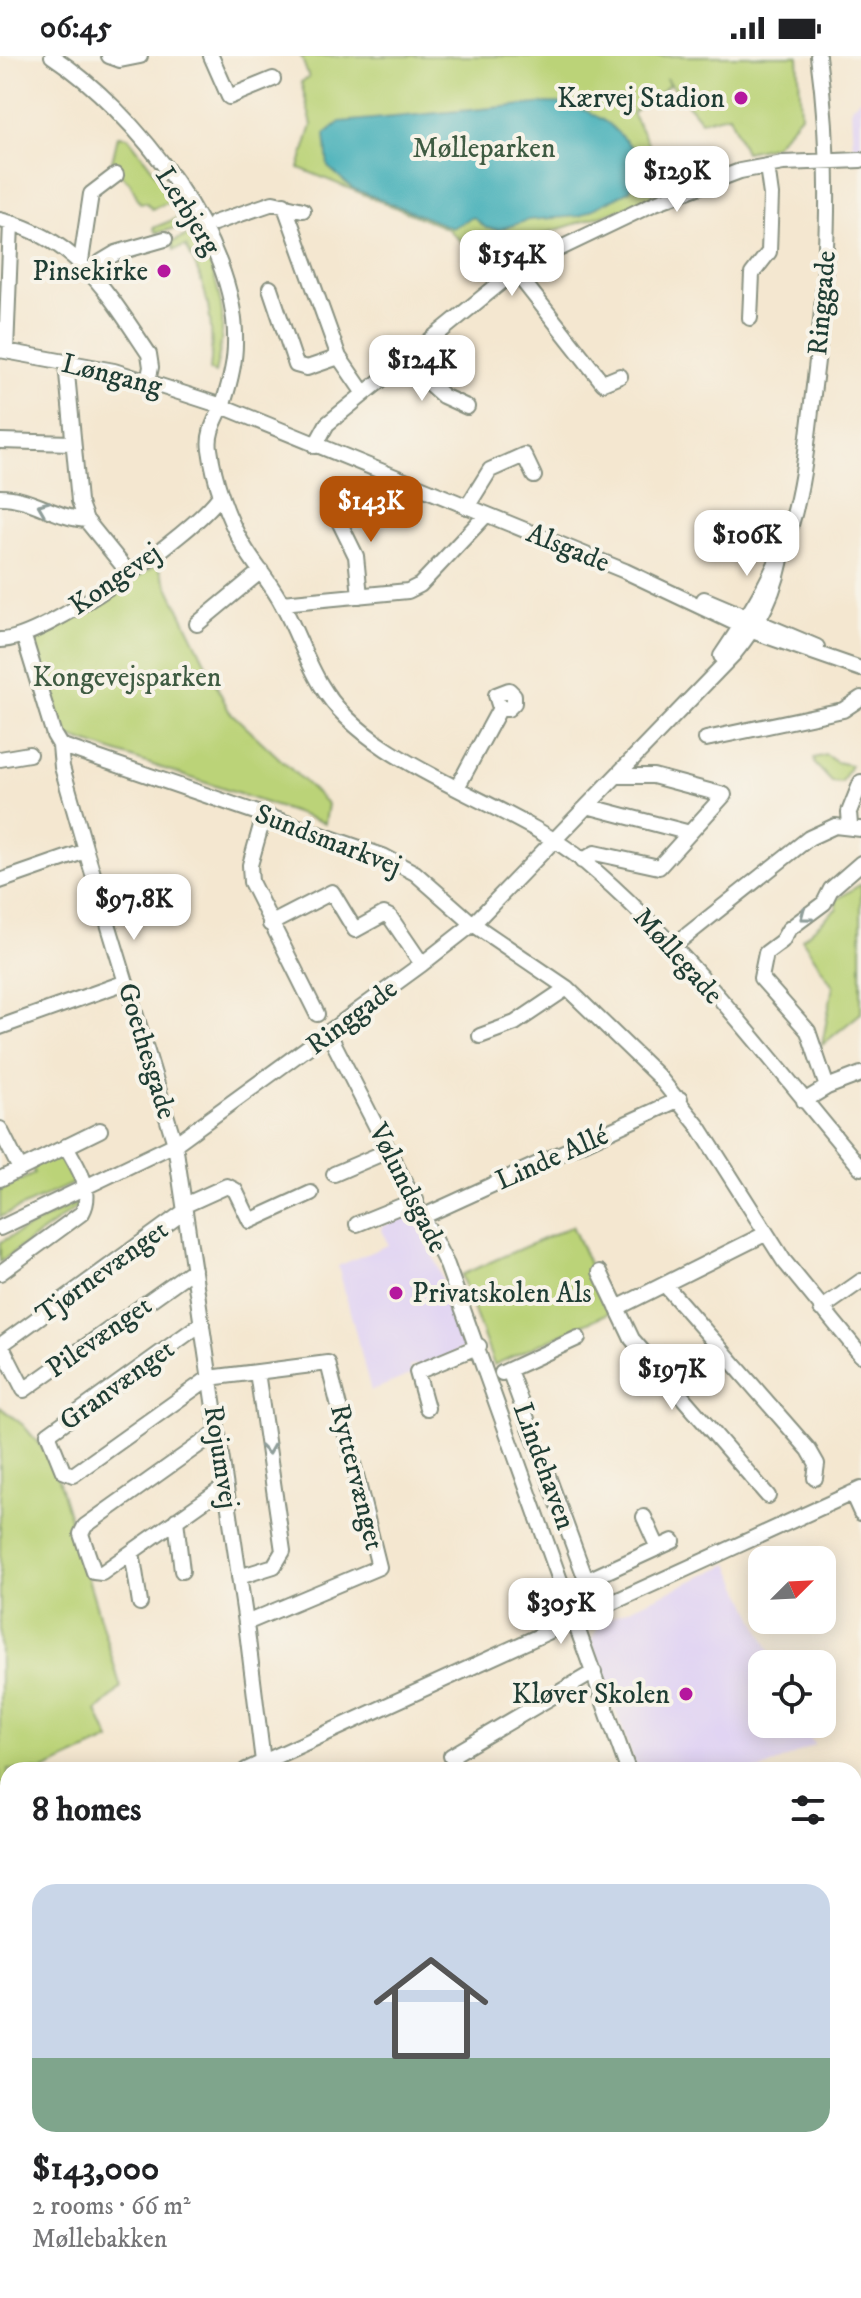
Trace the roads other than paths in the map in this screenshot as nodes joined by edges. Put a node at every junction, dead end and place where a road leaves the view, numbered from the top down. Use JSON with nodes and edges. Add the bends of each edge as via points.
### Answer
{"nodes":[{"id":1,"x":52,"y":56,"type":"edge"},
{"id":2,"x":109,"y":56,"type":"edge"},
{"id":3,"x":140,"y":56,"type":"edge"},
{"id":4,"x":211,"y":56,"type":"edge"},
{"id":5,"x":818,"y":56,"type":"edge"},
{"id":6,"x":273,"y":79,"type":"dead end"},
{"id":7,"x":827,"y":160,"type":"junction"},
{"id":8,"x":861,"y":160,"type":"edge"},
{"id":9,"x":767,"y":166,"type":"junction"},
{"id":10,"x":116,"y":175,"type":"dead end"},
{"id":11,"x":284,"y":204,"type":"junction"},
{"id":12,"x":303,"y":210,"type":"dead end"},
{"id":13,"x":6,"y":222,"type":"edge"},
{"id":14,"x":214,"y":223,"type":"dead end"},
{"id":15,"x":165,"y":239,"type":"dead end"},
{"id":16,"x":81,"y":261,"type":"junction"},
{"id":17,"x":515,"y":271,"type":"junction"},
{"id":18,"x":96,"y":276,"type":"junction"},
{"id":19,"x":270,"y":288,"type":"dead end"},
{"id":20,"x":750,"y":318,"type":"dead end"},
{"id":21,"x":3,"y":351,"type":"edge"},
{"id":22,"x":339,"y":357,"type":"junction"},
{"id":23,"x":403,"y":360,"type":"junction"},
{"id":24,"x":66,"y":363,"type":"junction"},
{"id":25,"x":620,"y":376,"type":"dead end"},
{"id":26,"x":148,"y":381,"type":"junction"},
{"id":27,"x":363,"y":392,"type":"junction"},
{"id":28,"x":222,"y":406,"type":"junction"},
{"id":29,"x":467,"y":407,"type":"dead end"},
{"id":30,"x":0,"y":441,"type":"edge"},
{"id":31,"x":72,"y":443,"type":"junction"},
{"id":32,"x":315,"y":446,"type":"junction"},
{"id":33,"x":534,"y":476,"type":"dead end"},
{"id":34,"x":0,"y":497,"type":"edge"},
{"id":35,"x":219,"y":497,"type":"junction"},
{"id":36,"x":332,"y":507,"type":"dead end"},
{"id":37,"x":467,"y":507,"type":"junction"},
{"id":38,"x":486,"y":515,"type":"junction"},
{"id":39,"x":86,"y":520,"type":"junction"},
{"id":40,"x":261,"y":571,"type":"junction"},
{"id":41,"x":128,"y":572,"type":"junction"},
{"id":42,"x":360,"y":596,"type":"junction"},
{"id":43,"x":282,"y":603,"type":"junction"},
{"id":44,"x":751,"y":623,"type":"junction"},
{"id":45,"x":197,"y":624,"type":"dead end"},
{"id":46,"x":24,"y":637,"type":"junction"},
{"id":47,"x":0,"y":640,"type":"edge"},
{"id":48,"x":861,"y":669,"type":"edge"},
{"id":49,"x":861,"y":698,"type":"edge"},
{"id":50,"x":500,"y":708,"type":"dead end"},
{"id":51,"x":706,"y":739,"type":"dead end"},
{"id":52,"x":60,"y":745,"type":"junction"},
{"id":53,"x":29,"y":754,"type":"dead end"},
{"id":54,"x":0,"y":759,"type":"edge"},
{"id":55,"x":616,"y":776,"type":"junction"},
{"id":56,"x":861,"y":782,"type":"edge"},
{"id":57,"x":458,"y":786,"type":"junction"},
{"id":58,"x":587,"y":806,"type":"junction"},
{"id":59,"x":264,"y":815,"type":"junction"},
{"id":60,"x":856,"y":827,"type":"edge"},
{"id":61,"x":690,"y":833,"type":"junction"},
{"id":62,"x":555,"y":839,"type":"junction"},
{"id":63,"x":86,"y":851,"type":"junction"},
{"id":64,"x":582,"y":861,"type":"junction"},
{"id":65,"x":861,"y":863,"type":"edge"},
{"id":66,"x":0,"y":881,"type":"edge"},
{"id":67,"x":270,"y":924,"type":"junction"},
{"id":68,"x":473,"y":924,"type":"junction"},
{"id":69,"x":672,"y":947,"type":"junction"},
{"id":70,"x":422,"y":964,"type":"junction"},
{"id":71,"x":126,"y":982,"type":"junction"},
{"id":72,"x":567,"y":988,"type":"junction"},
{"id":73,"x":317,"y":1014,"type":"dead end"},
{"id":74,"x":0,"y":1027,"type":"edge"},
{"id":75,"x":329,"y":1034,"type":"junction"},
{"id":76,"x":480,"y":1036,"type":"dead end"},
{"id":77,"x":861,"y":1074,"type":"edge"},
{"id":78,"x":827,"y":1087,"type":"junction"},
{"id":79,"x":680,"y":1099,"type":"junction"},
{"id":80,"x":804,"y":1101,"type":"junction"},
{"id":81,"x":0,"y":1129,"type":"edge"},
{"id":82,"x":100,"y":1130,"type":"dead end"},
{"id":83,"x":175,"y":1144,"type":"junction"},
{"id":84,"x":66,"y":1146,"type":"junction"},
{"id":85,"x":390,"y":1150,"type":"junction"},
{"id":86,"x":861,"y":1168,"type":"edge"},
{"id":87,"x":20,"y":1169,"type":"junction"},
{"id":88,"x":334,"y":1174,"type":"dead end"},
{"id":89,"x":0,"y":1179,"type":"edge"},
{"id":90,"x":86,"y":1188,"type":"junction"},
{"id":91,"x":311,"y":1193,"type":"dead end"},
{"id":92,"x":416,"y":1200,"type":"junction"},
{"id":93,"x":185,"y":1208,"type":"junction"},
{"id":94,"x":424,"y":1216,"type":"junction"},
{"id":95,"x":357,"y":1224,"type":"dead end"},
{"id":96,"x":0,"y":1228,"type":"edge"},
{"id":97,"x":765,"y":1234,"type":"junction"},
{"id":98,"x":194,"y":1269,"type":"junction"},
{"id":99,"x":600,"y":1272,"type":"dead end"},
{"id":100,"x":0,"y":1273,"type":"edge"},
{"id":101,"x":861,"y":1281,"type":"edge"},
{"id":102,"x":665,"y":1285,"type":"junction"},
{"id":103,"x":617,"y":1308,"type":"junction"},
{"id":104,"x":821,"y":1309,"type":"junction"},
{"id":105,"x":202,"y":1323,"type":"junction"},
{"id":106,"x":578,"y":1338,"type":"dead end"},
{"id":107,"x":479,"y":1346,"type":"junction"},
{"id":108,"x":861,"y":1355,"type":"edge"},
{"id":109,"x":14,"y":1368,"type":"joint"},
{"id":110,"x":509,"y":1370,"type":"junction"},
{"id":111,"x":257,"y":1372,"type":"junction"},
{"id":112,"x":209,"y":1378,"type":"junction"},
{"id":113,"x":490,"y":1378,"type":"junction"},
{"id":114,"x":427,"y":1408,"type":"dead end"},
{"id":115,"x":217,"y":1432,"type":"junction"},
{"id":116,"x":815,"y":1478,"type":"dead end"},
{"id":117,"x":225,"y":1486,"type":"junction"},
{"id":118,"x":856,"y":1491,"type":"edge"},
{"id":119,"x":768,"y":1496,"type":"dead end"},
{"id":120,"x":861,"y":1513,"type":"edge"},
{"id":121,"x":644,"y":1517,"type":"dead end"},
{"id":122,"x":176,"y":1520,"type":"junction"},
{"id":123,"x":673,"y":1541,"type":"dead end"},
{"id":124,"x":658,"y":1548,"type":"junction"},
{"id":125,"x":132,"y":1552,"type":"junction"},
{"id":126,"x":182,"y":1571,"type":"dead end"},
{"id":127,"x":239,"y":1577,"type":"junction"},
{"id":128,"x":140,"y":1603,"type":"dead end"},
{"id":129,"x":576,"y":1619,"type":"junction"},
{"id":130,"x":246,"y":1623,"type":"junction"},
{"id":131,"x":594,"y":1672,"type":"junction"},
{"id":132,"x":263,"y":1762,"type":"edge"},
{"id":133,"x":272,"y":1762,"type":"edge"},
{"id":134,"x":454,"y":1762,"type":"edge"},
{"id":135,"x":625,"y":1762,"type":"edge"}],
"edges":[{"from":1,"to":28,"type":"street","name":"Lerbjerg","via":[[89,82],[135,131],[213,247],[235,322],[234,362]]},
{"from":2,"to":3,"type":"street"},
{"from":4,"to":6,"type":"street","via":[[229,97]]},
{"from":5,"to":7,"type":"street","name":"Ringgade"},
{"from":7,"to":8,"type":"street"},
{"from":7,"to":9,"type":"street"},
{"from":7,"to":44,"type":"street","name":"Ringgade","via":[[821,338],[804,459],[779,578]]},
{"from":9,"to":17,"type":"street","via":[[699,184]]},
{"from":9,"to":20,"type":"street","via":[[769,252],[752,274]]},
{"from":10,"to":16,"type":"street","via":[[91,194]]},
{"from":11,"to":12,"type":"street"},
{"from":11,"to":14,"type":"street"},
{"from":11,"to":22,"type":"street"},
{"from":13,"to":16,"type":"street","via":[[46,238]]},
{"from":13,"to":21,"type":"street"},
{"from":15,"to":18,"type":"street","via":[[116,253],[101,262]]},
{"from":16,"to":18,"type":"street"},
{"from":17,"to":23,"type":"street"},
{"from":17,"to":25,"type":"street","via":[[603,383]]},
{"from":18,"to":26,"type":"street","via":[[149,354]]},
{"from":19,"to":22,"type":"street","via":[[296,365],[307,368]]},
{"from":21,"to":24,"type":"street","name":"Løngang"},
{"from":22,"to":27,"type":"street"},
{"from":23,"to":27,"type":"street"},
{"from":23,"to":29,"type":"street","via":[[443,396]]},
{"from":24,"to":26,"type":"street","name":"Løngang"},
{"from":24,"to":31,"type":"street"},
{"from":26,"to":28,"type":"street","name":"Løngang"},
{"from":27,"to":32,"type":"street","via":[[327,424]]},
{"from":28,"to":32,"type":"street","name":"Alsgade"},
{"from":28,"to":35,"type":"street","name":"Møllegade","via":[[209,440]]},
{"from":30,"to":31,"type":"street"},
{"from":31,"to":39,"type":"street"},
{"from":32,"to":37,"type":"street","name":"Alsgade"},
{"from":33,"to":37,"type":"street","name":"Alsgade","via":[[524,455],[490,470]]},
{"from":39,"to":34,"type":"street","one_way":true,"via":[[23,499]]},
{"from":35,"to":40,"type":"street","name":"Møllegade"},
{"from":35,"to":41,"type":"street","name":"Kongevej"},
{"from":36,"to":42,"type":"street","via":[[356,556]]},
{"from":37,"to":38,"type":"street","name":"Alsgade"},
{"from":38,"to":42,"type":"street","via":[[420,585],[400,593]]},
{"from":38,"to":44,"type":"street","name":"Alsgade"},
{"from":39,"to":41,"type":"street"},
{"from":40,"to":43,"type":"street","name":"Møllegade"},
{"from":40,"to":45,"type":"street"},
{"from":41,"to":46,"type":"street","name":"Kongevej","via":[[95,599]]},
{"from":42,"to":43,"type":"street"},
{"from":43,"to":57,"type":"street","name":"Møllegade","via":[[320,685],[336,707],[375,744]]},
{"from":44,"to":48,"type":"street","name":"Alsgade"},
{"from":44,"to":55,"type":"street","name":"Ringgade"},
{"from":46,"to":47,"type":"street","name":"Kongevej"},
{"from":46,"to":52,"type":"street","name":"Goethesgade"},
{"from":49,"to":51,"type":"street","via":[[843,710]]},
{"from":50,"to":57,"type":"street"},
{"from":52,"to":59,"type":"street","name":"Sundsmarkvej"},
{"from":52,"to":63,"type":"street","name":"Goethesgade"},
{"from":53,"to":54,"type":"street"},
{"from":55,"to":58,"type":"street","name":"Ringgade"},
{"from":55,"to":61,"type":"street","via":[[653,776],[724,795]]},
{"from":56,"to":60,"type":"street","via":[[849,812]]},
{"from":57,"to":62,"type":"street","name":"Møllegade"},
{"from":58,"to":61,"type":"street"},
{"from":58,"to":62,"type":"street","name":"Ringgade"},
{"from":59,"to":67,"type":"street","via":[[250,865],[251,882]]},
{"from":59,"to":68,"type":"street","name":"Sundsmarkvej","via":[[401,865]]},
{"from":60,"to":69,"type":"street","via":[[835,826],[809,838]]},
{"from":61,"to":64,"type":"street","via":[[659,867],[595,853]]},
{"from":62,"to":64,"type":"street","name":"Møllegade"},
{"from":62,"to":68,"type":"street","name":"Ringgade"},
{"from":63,"to":66,"type":"street"},
{"from":63,"to":71,"type":"street","name":"Goethesgade"},
{"from":64,"to":69,"type":"street","name":"Møllegade"},
{"from":65,"to":78,"type":"street","one_way":true,"via":[[766,953],[761,978],[808,1031]]},
{"from":67,"to":70,"type":"street","via":[[332,892],[355,930],[384,914],[390,917]]},
{"from":67,"to":73,"type":"street"},
{"from":68,"to":70,"type":"street","name":"Ringgade"},
{"from":68,"to":72,"type":"street","name":"Sundsmarkvej"},
{"from":69,"to":80,"type":"street","name":"Møllegade"},
{"from":70,"to":75,"type":"street","name":"Ringgade"},
{"from":71,"to":74,"type":"street"},
{"from":71,"to":83,"type":"street","name":"Goethesgade"},
{"from":72,"to":76,"type":"street","via":[[515,1023]]},
{"from":72,"to":79,"type":"street","name":"Sundsmarkvej"},
{"from":75,"to":83,"type":"street","name":"Ringgade"},
{"from":75,"to":85,"type":"street","name":"Vølundsgade"},
{"from":77,"to":78,"type":"street"},
{"from":78,"to":80,"type":"street"},
{"from":79,"to":94,"type":"street","name":"Linde Allé"},
{"from":79,"to":97,"type":"street","name":"Sundsmarkvej"},
{"from":80,"to":86,"type":"street","name":"Møllegade"},
{"from":81,"to":87,"type":"street"},
{"from":82,"to":84,"type":"street"},
{"from":83,"to":90,"type":"street","name":"Ringgade"},
{"from":83,"to":93,"type":"street","name":"Rojumvej"},
{"from":84,"to":87,"type":"street"},
{"from":84,"to":90,"type":"street"},
{"from":85,"to":88,"type":"street"},
{"from":85,"to":92,"type":"street","name":"Vølundsgade"},
{"from":87,"to":89,"type":"street"},
{"from":90,"to":96,"type":"street","name":"Ringgade"},
{"from":90,"to":100,"type":"street","via":[[88,1202],[82,1213]]},
{"from":91,"to":93,"type":"street","via":[[250,1221],[235,1190],[227,1186]]},
{"from":92,"to":94,"type":"street","name":"Vølundsgade"},
{"from":92,"to":95,"type":"street"},
{"from":93,"to":98,"type":"street","name":"Rojumvej"},
{"from":93,"to":109,"type":"street","name":"Tjørnevænget","via":[[1,1345]]},
{"from":94,"to":107,"type":"street","name":"Vølundsgade"},
{"from":97,"to":102,"type":"street"},
{"from":97,"to":104,"type":"street","name":"Sundsmarkvej"},
{"from":98,"to":105,"type":"street","name":"Rojumvej"},
{"from":98,"to":109,"type":"street","name":"Pilevænget","via":[[24,1390]]},
{"from":99,"to":103,"type":"street"},
{"from":101,"to":104,"type":"street"},
{"from":102,"to":103,"type":"street"},
{"from":102,"to":116,"type":"street","via":[[809,1450],[817,1464]]},
{"from":103,"to":119,"type":"street","via":[[632,1339]]},
{"from":104,"to":108,"type":"street","name":"Sundsmarkvej"},
{"from":105,"to":112,"type":"street","name":"Rojumvej"},
{"from":105,"to":112,"type":"street","name":"Granvænget","via":[[48,1434],[63,1471],[73,1475]]},
{"from":106,"to":110,"type":"street","name":"Lindehaven"},
{"from":107,"to":113,"type":"street","name":"Vølundsgade"},
{"from":107,"to":114,"type":"street","via":[[417,1372]]},
{"from":110,"to":113,"type":"street","name":"Lindehaven"},
{"from":110,"to":124,"type":"street","name":"Lindehaven","via":[[585,1577]]},
{"from":111,"to":112,"type":"street","name":"Ryttervænget"},
{"from":111,"to":127,"type":"street","one_way":true,"via":[[283,1551],[274,1566]]},
{"from":111,"to":130,"type":"street","name":"Ryttervænget","via":[[328,1363],[379,1567]]},
{"from":112,"to":115,"type":"street","name":"Rojumvej"},
{"from":113,"to":129,"type":"street","name":"Vølundsgade"},
{"from":115,"to":117,"type":"street","name":"Rojumvej"},
{"from":115,"to":125,"type":"street","via":[[81,1534],[94,1572],[102,1573]]},
{"from":117,"to":122,"type":"street"},
{"from":117,"to":127,"type":"street","name":"Rojumvej"},
{"from":118,"to":120,"type":"street"},
{"from":118,"to":129,"type":"street"},
{"from":121,"to":124,"type":"street"},
{"from":122,"to":125,"type":"street"},
{"from":122,"to":126,"type":"street"},
{"from":123,"to":124,"type":"street","name":"Lindehaven"},
{"from":125,"to":128,"type":"street"},
{"from":127,"to":130,"type":"street","name":"Rojumvej"},
{"from":129,"to":131,"type":"street","name":"Vølundsgade"},
{"from":129,"to":133,"type":"street"},
{"from":130,"to":132,"type":"street","name":"Rojumvej"},
{"from":131,"to":134,"type":"street","via":[[451,1756]]},
{"from":131,"to":135,"type":"street","name":"Vølundsgade"}]}
